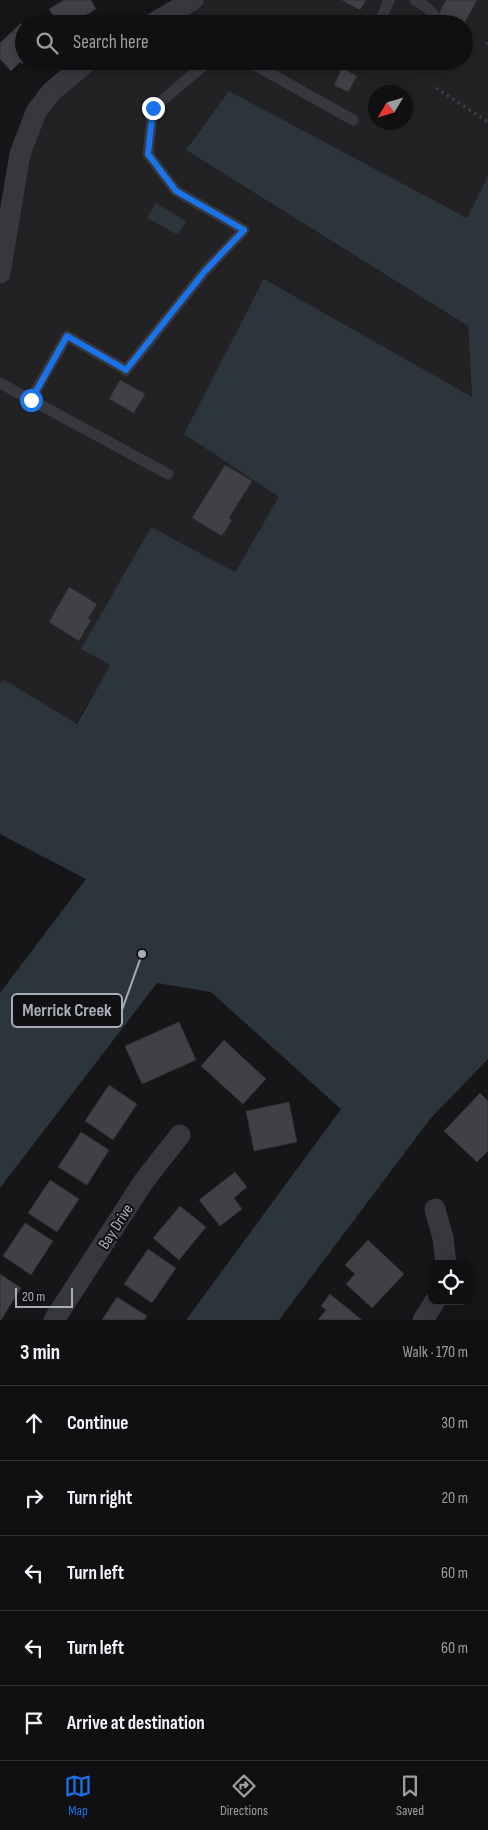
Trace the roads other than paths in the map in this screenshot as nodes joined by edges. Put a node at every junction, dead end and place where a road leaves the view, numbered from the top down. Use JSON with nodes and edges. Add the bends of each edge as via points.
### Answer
{"nodes":[{"id":1,"x":389,"y":0,"type":"edge"},
{"id":2,"x":415,"y":0,"type":"edge"},
{"id":3,"x":383,"y":15,"type":"edge"},
{"id":4,"x":435,"y":15,"type":"edge"},
{"id":5,"x":77,"y":70,"type":"edge"},
{"id":6,"x":198,"y":70,"type":"edge"},
{"id":7,"x":264,"y":70,"type":"edge"},
{"id":8,"x":353,"y":120,"type":"dead end"},
{"id":9,"x":0,"y":273,"type":"edge"},
{"id":10,"x":0,"y":383,"type":"edge"},
{"id":11,"x":31,"y":400,"type":"junction"},
{"id":12,"x":168,"y":474,"type":"dead end"},
{"id":13,"x":180,"y":1135,"type":"dead end"},
{"id":14,"x":435,"y":1209,"type":"dead end"},
{"id":15,"x":446,"y":1260,"type":"edge"},
{"id":16,"x":432,"y":1305,"type":"edge"},
{"id":17,"x":54,"y":1320,"type":"edge"},
{"id":18,"x":422,"y":1320,"type":"edge"}],
"edges":[{"from":1,"to":3,"type":"lane"},
{"from":2,"to":4,"type":"lane"},
{"from":5,"to":9,"type":"street","via":[[51,92],[36,112],[20,154]]},
{"from":6,"to":11,"type":"lane","via":[[153,108],[148,154],[176,191],[244,230],[205,271],[126,370],[67,336]]},
{"from":7,"to":8,"type":"lane"},
{"from":10,"to":11,"type":"lane"},
{"from":11,"to":12,"type":"lane"},
{"from":13,"to":17,"type":"street","name":"Bay Drive","via":[[144,1181]]},
{"from":14,"to":15,"type":"street"},
{"from":16,"to":18,"type":"street"}]}
